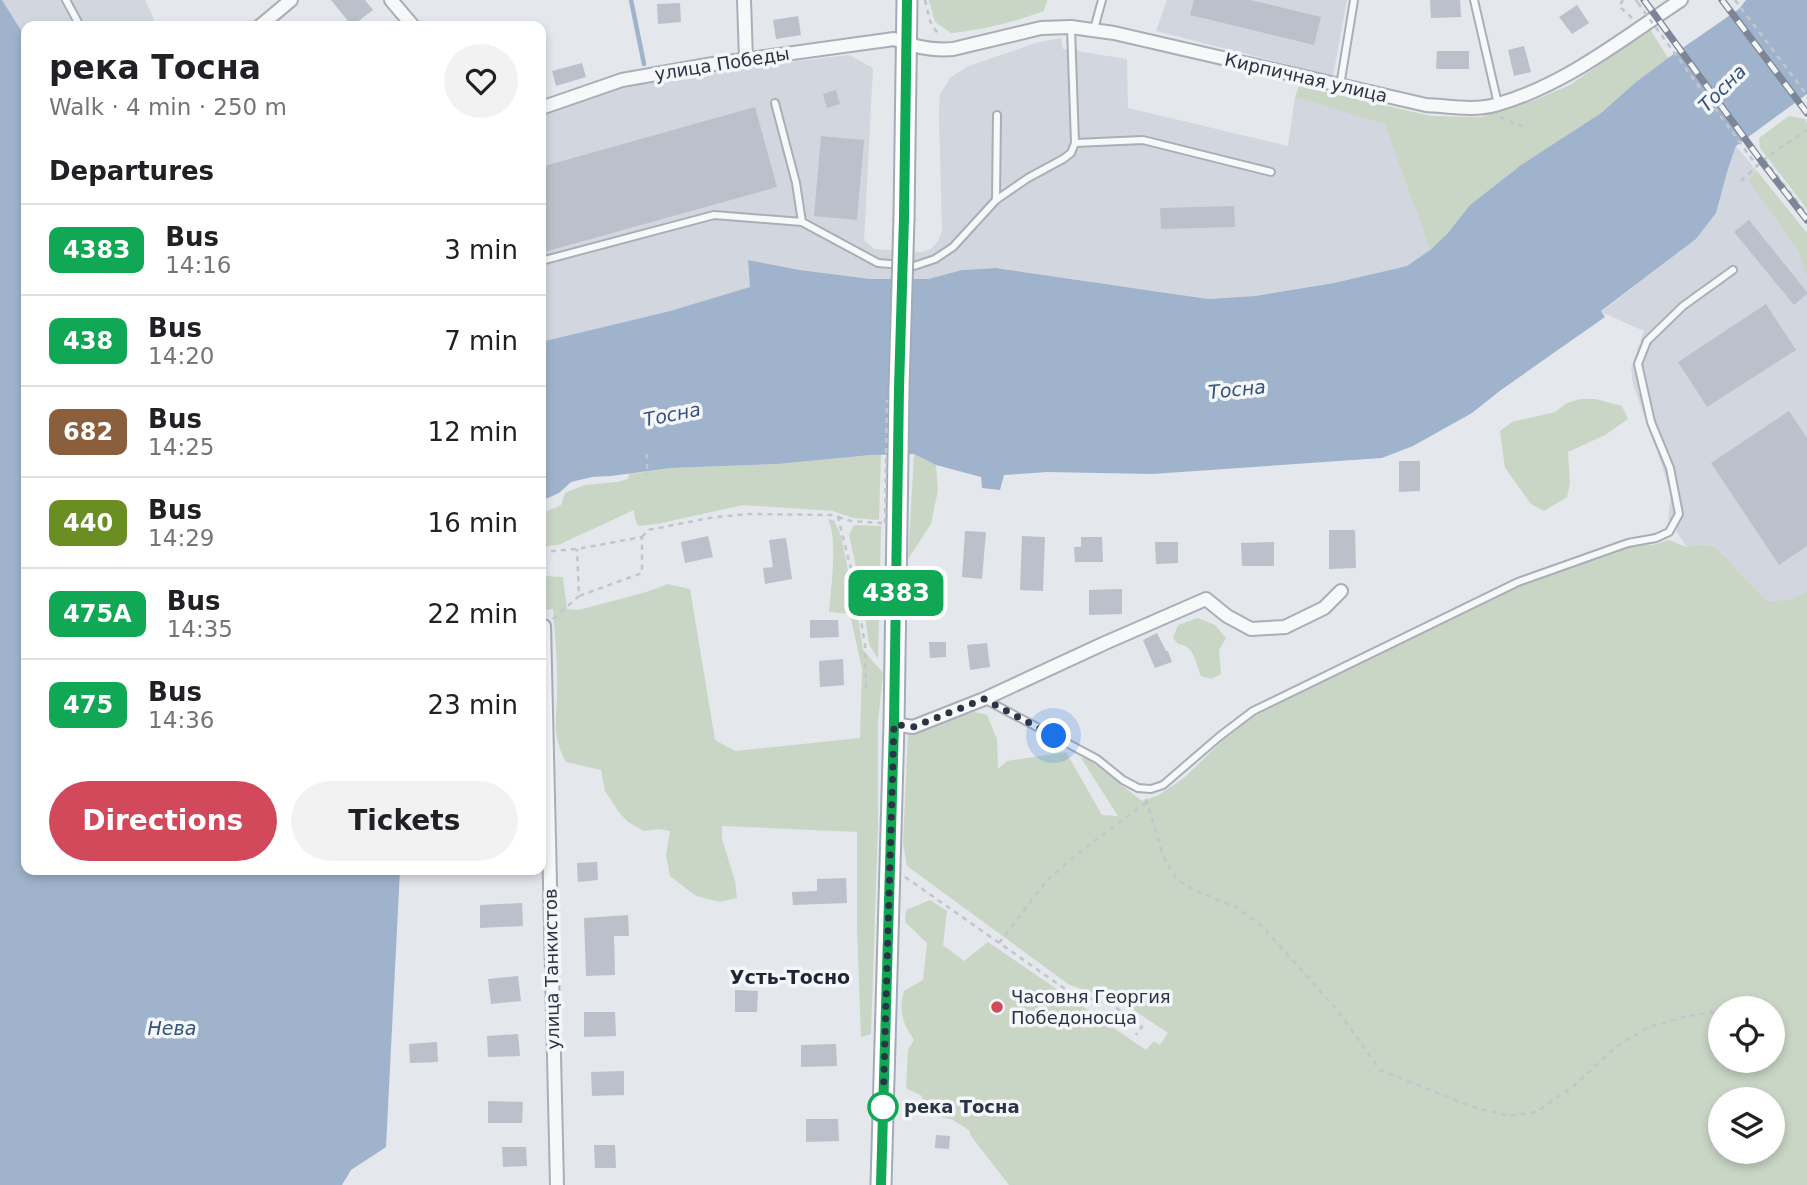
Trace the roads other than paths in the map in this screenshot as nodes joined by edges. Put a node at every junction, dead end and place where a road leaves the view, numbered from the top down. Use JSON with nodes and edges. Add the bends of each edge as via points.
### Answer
{"nodes":[{"id":1,"x":66,"y":0,"type":"edge"},
{"id":2,"x":291,"y":0,"type":"edge"},
{"id":3,"x":391,"y":0,"type":"edge"},
{"id":4,"x":744,"y":0,"type":"edge"},
{"id":5,"x":907,"y":0,"type":"edge"},
{"id":6,"x":1102,"y":0,"type":"edge"},
{"id":7,"x":1354,"y":0,"type":"edge"},
{"id":8,"x":1474,"y":0,"type":"edge"},
{"id":9,"x":1681,"y":0,"type":"edge"},
{"id":10,"x":77,"y":21,"type":"edge"},
{"id":11,"x":266,"y":21,"type":"edge"},
{"id":12,"x":409,"y":21,"type":"edge"},
{"id":13,"x":1071,"y":27,"type":"junction"},
{"id":14,"x":1094,"y":29,"type":"junction"},
{"id":15,"x":907,"y":44,"type":"junction"},
{"id":16,"x":746,"y":59,"type":"junction"},
{"id":17,"x":1340,"y":86,"type":"junction"},
{"id":18,"x":775,"y":103,"type":"dead end"},
{"id":19,"x":1498,"y":104,"type":"junction"},
{"id":20,"x":546,"y":106,"type":"edge"},
{"id":21,"x":997,"y":115,"type":"dead end"},
{"id":22,"x":1075,"y":142,"type":"junction"},
{"id":23,"x":1271,"y":172,"type":"dead end"},
{"id":24,"x":996,"y":200,"type":"junction"},
{"id":25,"x":802,"y":222,"type":"junction"},
{"id":26,"x":546,"y":260,"type":"edge"},
{"id":27,"x":1733,"y":270,"type":"dead end"},
{"id":28,"x":1340,"y":591,"type":"dead end"},
{"id":29,"x":984,"y":699,"type":"junction"},
{"id":30,"x":546,"y":712,"type":"edge"},
{"id":31,"x":894,"y":724,"type":"junction"},
{"id":32,"x":557,"y":1185,"type":"edge"},
{"id":33,"x":881,"y":1185,"type":"edge"}],
"edges":[{"from":1,"to":10,"type":"lane"},
{"from":2,"to":11,"type":"street"},
{"from":3,"to":12,"type":"street"},
{"from":4,"to":16,"type":"street"},
{"from":5,"to":15,"type":"main road"},
{"from":6,"to":14,"type":"lane"},
{"from":7,"to":17,"type":"lane"},
{"from":8,"to":19,"type":"lane"},
{"from":9,"to":19,"type":"street","name":"Кирпичная улица","via":[[1574,71]]},
{"from":13,"to":14,"type":"street","name":"Кирпичная улица"},
{"from":13,"to":15,"type":"street","name":"Кирпичная улица","via":[[1041,27],[939,51]]},
{"from":13,"to":22,"type":"lane"},
{"from":14,"to":17,"type":"street","name":"Кирпичная улица"},
{"from":15,"to":16,"type":"street","name":"улица Победы","via":[[894,39]]},
{"from":15,"to":31,"type":"main road","bridge":true,"via":[[891,520]]},
{"from":16,"to":20,"type":"street","name":"улица Победы","via":[[622,80]]},
{"from":17,"to":19,"type":"street","name":"Кирпичная улица","via":[[1426,105],[1478,108]]},
{"from":18,"to":25,"type":"lane"},
{"from":21,"to":24,"type":"lane"},
{"from":22,"to":23,"type":"lane","via":[[1143,140]]},
{"from":22,"to":24,"type":"lane","via":[[1063,159]]},
{"from":24,"to":25,"type":"lane","via":[[953,247],[914,266],[878,263]]},
{"from":25,"to":26,"type":"lane","via":[[714,215]]},
{"from":27,"to":29,"type":"lane","via":[[1683,306],[1647,341],[1638,364],[1679,514],[1669,532],[1518,582],[1300,687],[1254,711],[1163,785],[1151,789],[1123,780],[1097,760]]},
{"from":28,"to":29,"type":"street","via":[[1324,608],[1285,627],[1251,629],[1206,599]]},
{"from":29,"to":31,"type":"street","via":[[913,727]]},
{"from":30,"to":32,"type":"street","name":"улица Танкистов"},
{"from":31,"to":33,"type":"main road"}]}
